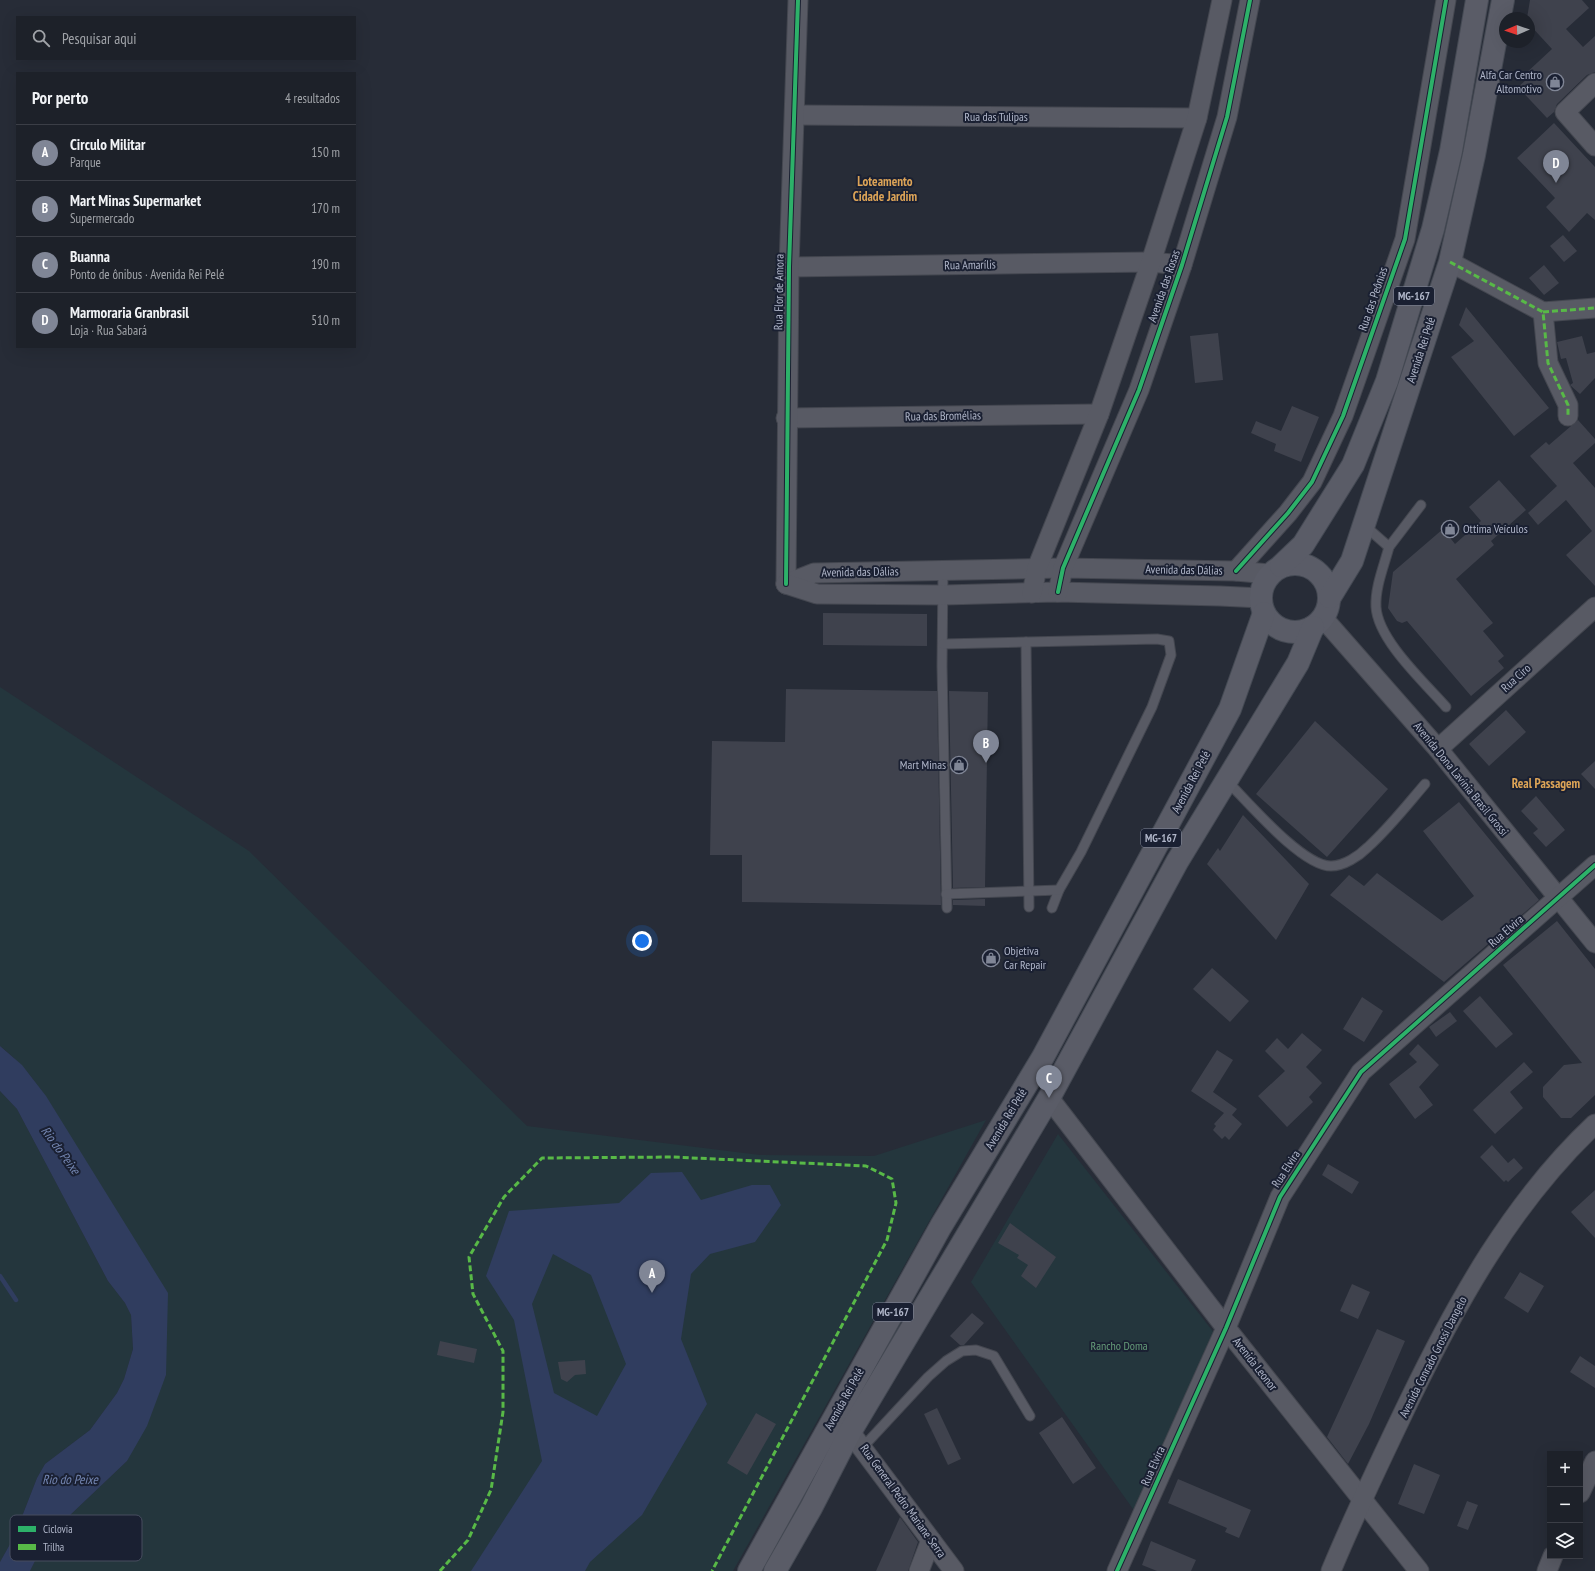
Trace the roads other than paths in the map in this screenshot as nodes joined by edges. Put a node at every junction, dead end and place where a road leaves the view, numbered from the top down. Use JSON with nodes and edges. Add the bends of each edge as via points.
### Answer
{"nodes":[{"id":1,"x":798,"y":0,"type":"edge"},
{"id":2,"x":1222,"y":0,"type":"edge"},
{"id":3,"x":1250,"y":0,"type":"edge"},
{"id":4,"x":1446,"y":0,"type":"edge"},
{"id":5,"x":1477,"y":0,"type":"edge"},
{"id":6,"x":1503,"y":0,"type":"edge"},
{"id":7,"x":1595,"y":83,"type":"edge"},
{"id":8,"x":795,"y":115,"type":"junction"},
{"id":9,"x":1197,"y":118,"type":"junction"},
{"id":10,"x":1595,"y":146,"type":"edge"},
{"id":11,"x":1151,"y":262,"type":"junction"},
{"id":12,"x":1450,"y":262,"type":"junction"},
{"id":13,"x":1182,"y":265,"type":"junction"},
{"id":14,"x":789,"y":267,"type":"junction"},
{"id":15,"x":1595,"y":308,"type":"edge"},
{"id":16,"x":1543,"y":312,"type":"junction"},
{"id":17,"x":1099,"y":414,"type":"junction"},
{"id":18,"x":1568,"y":416,"type":"dead end"},
{"id":19,"x":786,"y":418,"type":"junction"},
{"id":20,"x":1420,"y":505,"type":"dead end"},
{"id":21,"x":1364,"y":525,"type":"junction"},
{"id":22,"x":1389,"y":547,"type":"junction"},
{"id":23,"x":1037,"y":568,"type":"junction"},
{"id":24,"x":1063,"y":568,"type":"junction"},
{"id":25,"x":1275,"y":570,"type":"junction"},
{"id":26,"x":943,"y":571,"type":"junction"},
{"id":27,"x":1236,"y":571,"type":"junction"},
{"id":28,"x":786,"y":584,"type":"junction"},
{"id":29,"x":1058,"y":592,"type":"junction"},
{"id":30,"x":1032,"y":593,"type":"junction"},
{"id":31,"x":944,"y":594,"type":"junction"},
{"id":32,"x":1330,"y":597,"type":"junction"},
{"id":33,"x":1262,"y":606,"type":"junction"},
{"id":34,"x":1595,"y":607,"type":"edge"},
{"id":35,"x":1318,"y":623,"type":"junction"},
{"id":36,"x":1026,"y":642,"type":"junction"},
{"id":37,"x":943,"y":644,"type":"junction"},
{"id":38,"x":1446,"y":707,"type":"dead end"},
{"id":39,"x":1438,"y":749,"type":"junction"},
{"id":40,"x":1226,"y":780,"type":"junction"},
{"id":41,"x":1425,"y":784,"type":"dead end"},
{"id":42,"x":1595,"y":865,"type":"edge"},
{"id":43,"x":1059,"y":890,"type":"junction"},
{"id":44,"x":1029,"y":891,"type":"junction"},
{"id":45,"x":946,"y":894,"type":"junction"},
{"id":46,"x":1558,"y":898,"type":"junction"},
{"id":47,"x":1029,"y":907,"type":"dead end"},
{"id":48,"x":946,"y":908,"type":"dead end"},
{"id":49,"x":1052,"y":908,"type":"dead end"},
{"id":50,"x":1595,"y":943,"type":"edge"},
{"id":51,"x":1049,"y":1098,"type":"junction"},
{"id":52,"x":1595,"y":1124,"type":"edge"},
{"id":53,"x":1226,"y":1328,"type":"junction"},
{"id":54,"x":1030,"y":1416,"type":"dead end"},
{"id":55,"x":857,"y":1440,"type":"junction"},
{"id":56,"x":1595,"y":1460,"type":"edge"},
{"id":57,"x":1583,"y":1487,"type":"edge"},
{"id":58,"x":1362,"y":1498,"type":"junction"},
{"id":59,"x":931,"y":1540,"type":"junction"},
{"id":60,"x":1552,"y":1559,"type":"edge"},
{"id":61,"x":749,"y":1571,"type":"edge"},
{"id":62,"x":775,"y":1571,"type":"edge"},
{"id":63,"x":919,"y":1571,"type":"edge"},
{"id":64,"x":954,"y":1571,"type":"edge"},
{"id":65,"x":1117,"y":1571,"type":"edge"},
{"id":66,"x":1331,"y":1571,"type":"edge"},
{"id":67,"x":1419,"y":1571,"type":"edge"},
{"id":68,"x":1547,"y":1571,"type":"edge"}],
"edges":[{"from":1,"to":8,"type":"street","name":"Rua Flor de Amora"},
{"from":2,"to":9,"type":"street","name":"Avenida das Rosas"},
{"from":3,"to":13,"type":"street","name":"Avenida das Rosas","via":[[1227,117]]},
{"from":4,"to":27,"type":"street","name":"Rua das Peônias","via":[[1404,239],[1343,416],[1312,482],[1288,514]]},
{"from":5,"to":25,"type":"main road","name":"Avenida Rei Pelé","number":"MG-167","via":[[1451,151],[1433,229],[1387,381],[1353,465],[1304,545]]},
{"from":6,"to":12,"type":"main road","name":"Avenida Rei Pelé","number":"MG-167","via":[[1474,155]]},
{"from":7,"to":10,"type":"street","via":[[1565,112]]},
{"from":8,"to":9,"type":"street","name":"Rua das Tulipas"},
{"from":8,"to":14,"type":"street","name":"Rua Flor de Amora"},
{"from":9,"to":11,"type":"street","name":"Avenida das Rosas"},
{"from":11,"to":13,"type":"street","name":"Rua Amarílis"},
{"from":11,"to":14,"type":"street","name":"Rua Amarílis"},
{"from":11,"to":17,"type":"street","name":"Avenida das Rosas"},
{"from":12,"to":16,"type":"street"},
{"from":12,"to":21,"type":"main road","name":"Avenida Rei Pelé","number":"MG-167"},
{"from":13,"to":24,"type":"street","name":"Avenida das Rosas","via":[[1138,390]]},
{"from":14,"to":19,"type":"street","name":"Rua Flor de Amora"},
{"from":15,"to":16,"type":"street"},
{"from":16,"to":18,"type":"street","via":[[1548,363],[1568,405]]},
{"from":17,"to":19,"type":"street","name":"Rua das Bromélias"},
{"from":17,"to":23,"type":"street","name":"Avenida das Rosas"},
{"from":19,"to":28,"type":"street","name":"Rua Flor de Amora"},
{"from":20,"to":22,"type":"lane"},
{"from":21,"to":22,"type":"lane"},
{"from":21,"to":32,"type":"main road","name":"Avenida Rei Pelé","number":"MG-167","via":[[1352,561]]},
{"from":22,"to":38,"type":"lane","via":[[1377,593],[1378,624]]},
{"from":23,"to":24,"type":"street","name":"Avenida das Dálias"},
{"from":23,"to":26,"type":"street","name":"Avenida das Dálias"},
{"from":23,"to":30,"type":"street","name":"Avenida das Rosas"},
{"from":24,"to":27,"type":"street","name":"Avenida das Dálias"},
{"from":24,"to":29,"type":"street","name":"Avenida das Rosas"},
{"from":25,"to":27,"type":"street","name":"Avenida das Dálias"},
{"from":25,"to":32,"type":"main road","via":[[1292,563],[1314,568],[1325,581]]},
{"from":25,"to":33,"type":"main road","via":[[1262,585]]},
{"from":26,"to":28,"type":"street","name":"Avenida das Dálias","via":[[814,574]]},
{"from":26,"to":31,"type":"lane"},
{"from":28,"to":31,"type":"street","name":"Avenida das Dálias","via":[[817,594]]},
{"from":29,"to":30,"type":"street","name":"Avenida das Dálias"},
{"from":29,"to":33,"type":"street","name":"Avenida das Dálias","via":[[1220,596]]},
{"from":30,"to":31,"type":"street","name":"Avenida das Dálias"},
{"from":31,"to":37,"type":"lane"},
{"from":32,"to":35,"type":"main road","via":[[1329,604]]},
{"from":33,"to":35,"type":"main road","via":[[1270,621],[1285,631],[1299,632]]},
{"from":33,"to":61,"type":"main road","name":"Avenida Rei Pelé","number":"MG-167","via":[[1230,709],[1212,744],[1043,1057],[938,1232]]},
{"from":34,"to":39,"type":"street","name":"Rua Ciro"},
{"from":35,"to":39,"type":"street","name":"Avenida Dona Lavínia Brasil Grossi"},
{"from":35,"to":40,"type":"main road","name":"Avenida Rei Pelé","number":"MG-167","via":[[1298,663]]},
{"from":36,"to":37,"type":"lane"},
{"from":36,"to":43,"type":"lane","via":[[1156,639],[1169,641],[1171,646],[1166,672],[1152,707],[1081,852]]},
{"from":36,"to":44,"type":"lane"},
{"from":37,"to":45,"type":"lane"},
{"from":39,"to":46,"type":"street","name":"Avenida Dona Lavínia Brasil Grossi"},
{"from":40,"to":41,"type":"lane","via":[[1295,849],[1320,864],[1332,866],[1345,863],[1368,848]]},
{"from":40,"to":51,"type":"main road","name":"Avenida Rei Pelé","number":"MG-167","via":[[1177,862]]},
{"from":42,"to":46,"type":"street","name":"Rua Elvira"},
{"from":43,"to":44,"type":"lane"},
{"from":43,"to":49,"type":"lane"},
{"from":44,"to":45,"type":"lane"},
{"from":44,"to":47,"type":"lane"},
{"from":45,"to":48,"type":"lane"},
{"from":46,"to":50,"type":"street","name":"Avenida Dona Lavínia Brasil Grossi"},
{"from":46,"to":53,"type":"street","name":"Rua Elvira","via":[[1361,1072],[1280,1197]]},
{"from":51,"to":53,"type":"street","name":"Avenida Leonor"},
{"from":51,"to":55,"type":"main road","name":"Avenida Rei Pelé","number":"MG-167"},
{"from":52,"to":58,"type":"street","name":"Avenida Conrado Grossi Dangelo","via":[[1534,1190],[1493,1247],[1445,1327]]},
{"from":53,"to":58,"type":"street","name":"Avenida Leonor"},
{"from":53,"to":65,"type":"street","name":"Rua Elvira"},
{"from":54,"to":55,"type":"lane","via":[[994,1356],[976,1350],[962,1352],[946,1361]]},
{"from":55,"to":59,"type":"street","name":"Rua General Pedro Mariane Serra"},
{"from":55,"to":62,"type":"main road","name":"Avenida Rei Pelé","number":"MG-167","via":[[811,1508]]},
{"from":56,"to":57,"type":"street"},
{"from":58,"to":66,"type":"street","name":"Avenida Conrado Grossi Dangelo"},
{"from":58,"to":67,"type":"street","name":"Avenida Leonor"},
{"from":59,"to":63,"type":"street"},
{"from":59,"to":64,"type":"street","name":"Rua General Pedro Mariane Serra"},
{"from":60,"to":68,"type":"street"}]}
